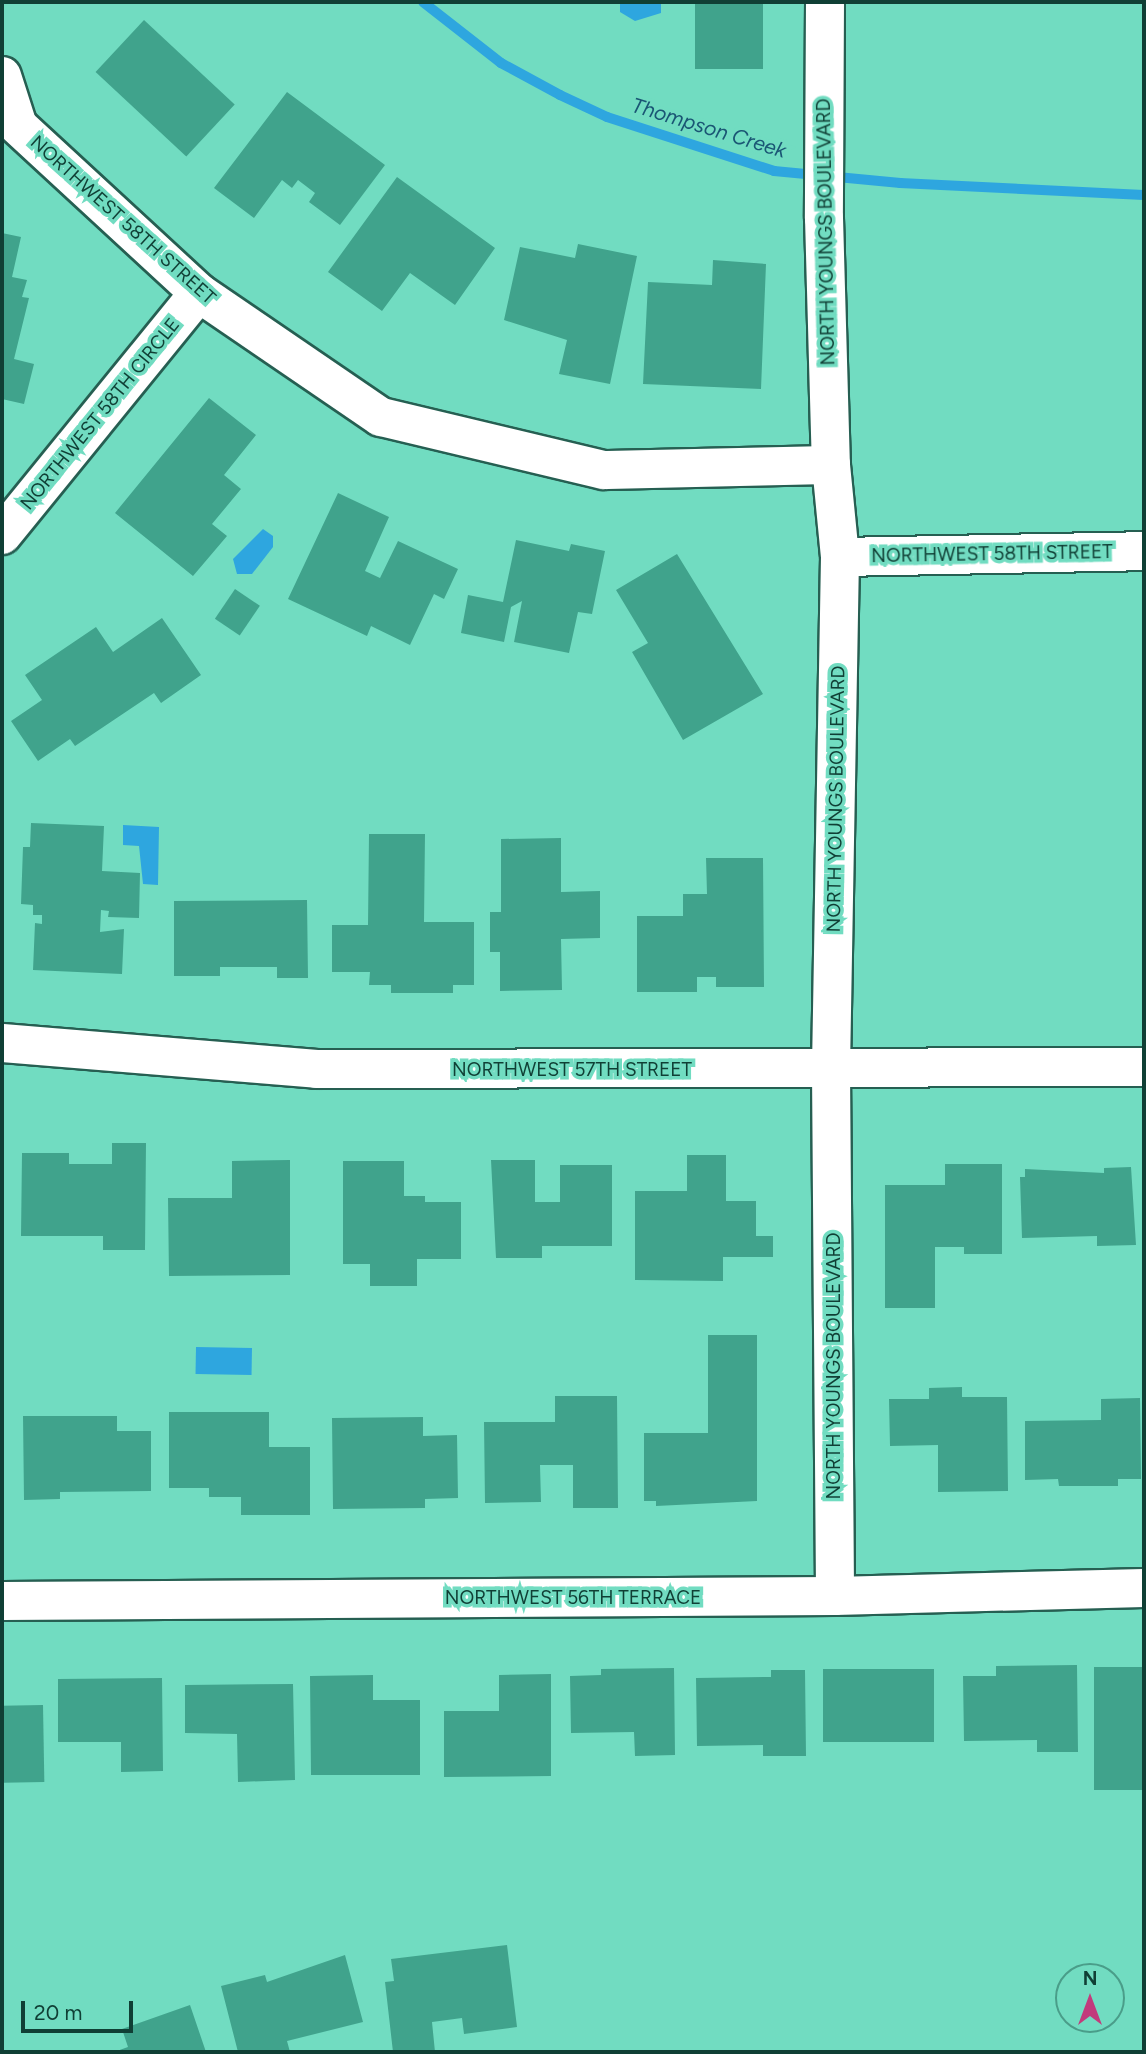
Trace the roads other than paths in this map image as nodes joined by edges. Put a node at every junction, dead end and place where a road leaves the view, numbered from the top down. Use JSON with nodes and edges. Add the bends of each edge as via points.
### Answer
{"nodes":[{"id":1,"x":825,"y":2,"type":"edge"},
{"id":2,"x":2,"y":76,"type":"edge"},
{"id":3,"x":199,"y":293,"type":"junction"},
{"id":4,"x":831,"y":465,"type":"junction"},
{"id":5,"x":2,"y":535,"type":"edge"},
{"id":6,"x":1144,"y":551,"type":"edge"},
{"id":7,"x":840,"y":557,"type":"junction"},
{"id":8,"x":2,"y":1043,"type":"edge"},
{"id":9,"x":1144,"y":1067,"type":"edge"},
{"id":10,"x":831,"y":1070,"type":"junction"},
{"id":11,"x":1144,"y":1588,"type":"edge"},
{"id":12,"x":835,"y":1596,"type":"junction"},
{"id":13,"x":2,"y":1601,"type":"edge"}],
"edges":[{"from":1,"to":4,"type":"street","name":"NORTH YOUNGS BOULEVARD","via":[[824,218]]},
{"from":2,"to":3,"type":"street","name":"NORTHWEST 58TH STREET","via":[[18,126]]},
{"from":3,"to":4,"type":"street","name":"NORTHWEST 58TH STREET","via":[[381,417],[604,470]]},
{"from":3,"to":5,"type":"street","name":"NORTHWEST 58TH CIRCLE"},
{"from":4,"to":7,"type":"street","name":"NORTH YOUNGS BOULEVARD"},
{"from":6,"to":7,"type":"street","name":"NORTHWEST 58TH STREET"},
{"from":7,"to":10,"type":"street","name":"NORTH YOUNGS BOULEVARD"},
{"from":8,"to":10,"type":"street","name":"NORTHWEST 57TH STREET","via":[[316,1069]]},
{"from":9,"to":10,"type":"street","name":"NORTHWEST 57TH STREET"},
{"from":10,"to":12,"type":"street","name":"NORTH YOUNGS BOULEVARD"},
{"from":11,"to":12,"type":"street","name":"NORTHWEST 56TH TERRACE"},
{"from":12,"to":13,"type":"street","name":"NORTHWEST 56TH TERRACE"}]}
